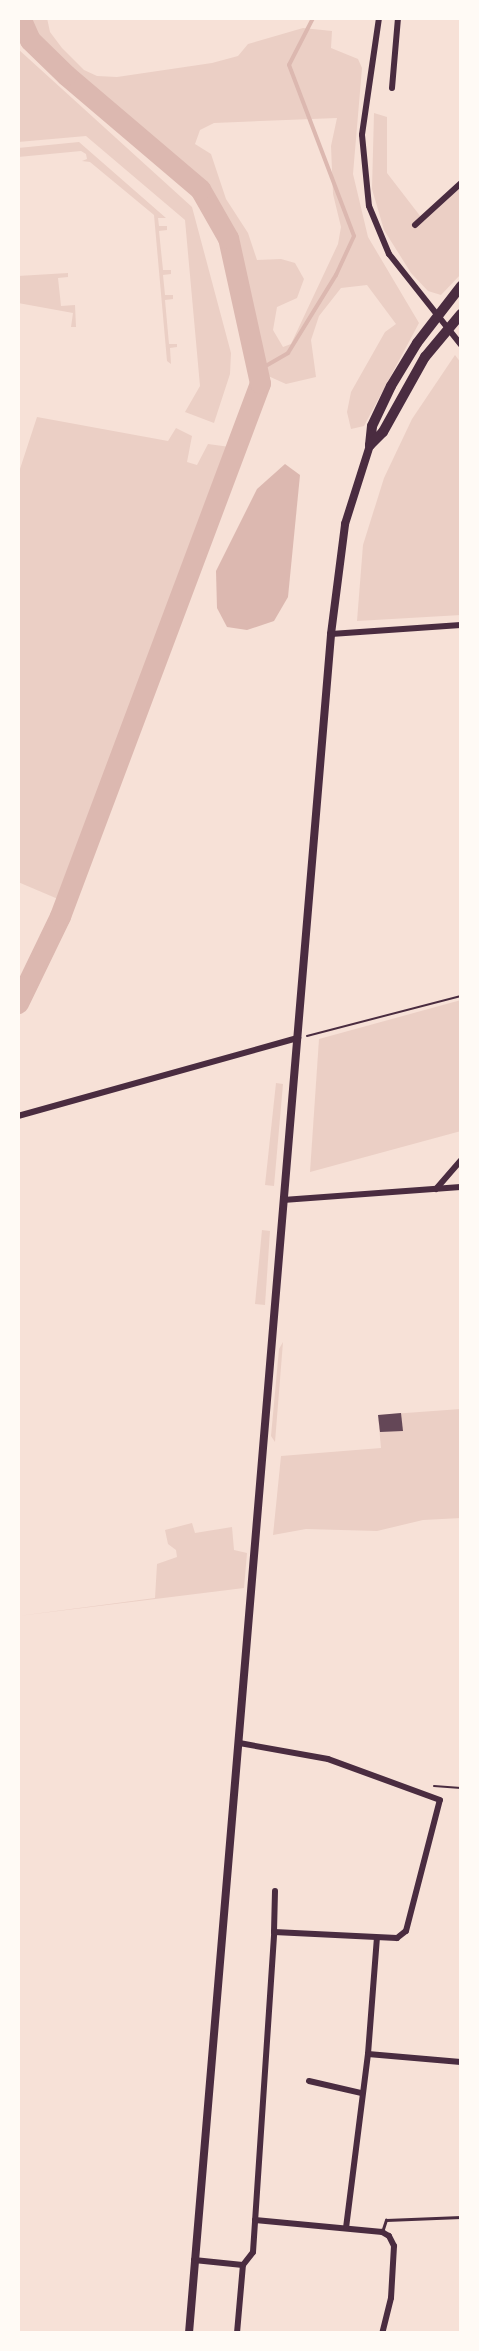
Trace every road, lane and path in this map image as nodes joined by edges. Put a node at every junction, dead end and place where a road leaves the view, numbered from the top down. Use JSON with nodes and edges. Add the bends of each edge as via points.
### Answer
{"nodes":[{"id":1,"x":379,"y":18,"type":"edge"},
{"id":2,"x":399,"y":18,"type":"edge"},
{"id":3,"x":392,"y":88,"type":"dead end"},
{"id":4,"x":461,"y":183,"type":"edge"},
{"id":5,"x":415,"y":225,"type":"dead end"},
{"id":6,"x":461,"y":286,"type":"edge"},
{"id":7,"x":461,"y":314,"type":"edge"},
{"id":8,"x":461,"y":345,"type":"edge"},
{"id":9,"x":370,"y":445,"type":"junction"},
{"id":10,"x":461,"y":625,"type":"edge"},
{"id":11,"x":331,"y":634,"type":"junction"},
{"id":12,"x":461,"y":996,"type":"edge"},
{"id":13,"x":298,"y":1038,"type":"junction"},
{"id":14,"x":18,"y":1116,"type":"edge"},
{"id":15,"x":461,"y":1160,"type":"edge"},
{"id":16,"x":461,"y":1187,"type":"edge"},
{"id":17,"x":436,"y":1189,"type":"junction"},
{"id":18,"x":283,"y":1200,"type":"junction"},
{"id":19,"x":239,"y":1743,"type":"junction"},
{"id":20,"x":434,"y":1786,"type":"dead end"},
{"id":21,"x":461,"y":1788,"type":"edge"},
{"id":22,"x":275,"y":1891,"type":"dead end"},
{"id":23,"x":274,"y":1932,"type":"junction"},
{"id":24,"x":377,"y":1938,"type":"junction"},
{"id":25,"x":368,"y":2054,"type":"junction"},
{"id":26,"x":461,"y":2062,"type":"edge"},
{"id":27,"x":309,"y":2081,"type":"dead end"},
{"id":28,"x":361,"y":2093,"type":"junction"},
{"id":29,"x":461,"y":2217,"type":"edge"},
{"id":30,"x":255,"y":2220,"type":"junction"},
{"id":31,"x":346,"y":2228,"type":"junction"},
{"id":32,"x":382,"y":2232,"type":"junction"},
{"id":33,"x":194,"y":2260,"type":"junction"},
{"id":34,"x":243,"y":2265,"type":"junction"},
{"id":35,"x":189,"y":2333,"type":"edge"},
{"id":36,"x":237,"y":2333,"type":"edge"},
{"id":37,"x":382,"y":2333,"type":"edge"}],
"edges":[{"from":1,"to":8,"type":"street","via":[[362,135],[363,170],[378,231],[406,276]]},
{"from":2,"to":3,"type":"street"},
{"from":4,"to":5,"type":"street"},
{"from":6,"to":9,"type":"highway","via":[[417,343],[391,386],[372,426]]},
{"from":7,"to":9,"type":"highway","via":[[425,357],[383,432]]},
{"from":9,"to":11,"type":"street","via":[[345,524]]},
{"from":10,"to":11,"type":"street"},
{"from":11,"to":13,"type":"street"},
{"from":12,"to":13,"type":"path"},
{"from":13,"to":14,"type":"street"},
{"from":13,"to":18,"type":"street"},
{"from":15,"to":17,"type":"street"},
{"from":16,"to":17,"type":"street"},
{"from":17,"to":18,"type":"street"},
{"from":18,"to":19,"type":"street"},
{"from":19,"to":24,"type":"street","via":[[328,1759],[440,1800],[406,1931],[397,1938]]},
{"from":19,"to":33,"type":"street"},
{"from":20,"to":21,"type":"path"},
{"from":22,"to":23,"type":"street"},
{"from":23,"to":24,"type":"street"},
{"from":23,"to":30,"type":"street"},
{"from":24,"to":25,"type":"street"},
{"from":25,"to":26,"type":"street"},
{"from":25,"to":28,"type":"street"},
{"from":27,"to":28,"type":"street"},
{"from":28,"to":31,"type":"street"},
{"from":29,"to":32,"type":"lane","via":[[386,2220]]},
{"from":30,"to":31,"type":"street"},
{"from":30,"to":34,"type":"street","via":[[253,2252]]},
{"from":31,"to":32,"type":"street"},
{"from":32,"to":37,"type":"street","via":[[394,2246],[391,2298]]},
{"from":33,"to":34,"type":"street"},
{"from":33,"to":35,"type":"street"},
{"from":34,"to":36,"type":"street"}]}
